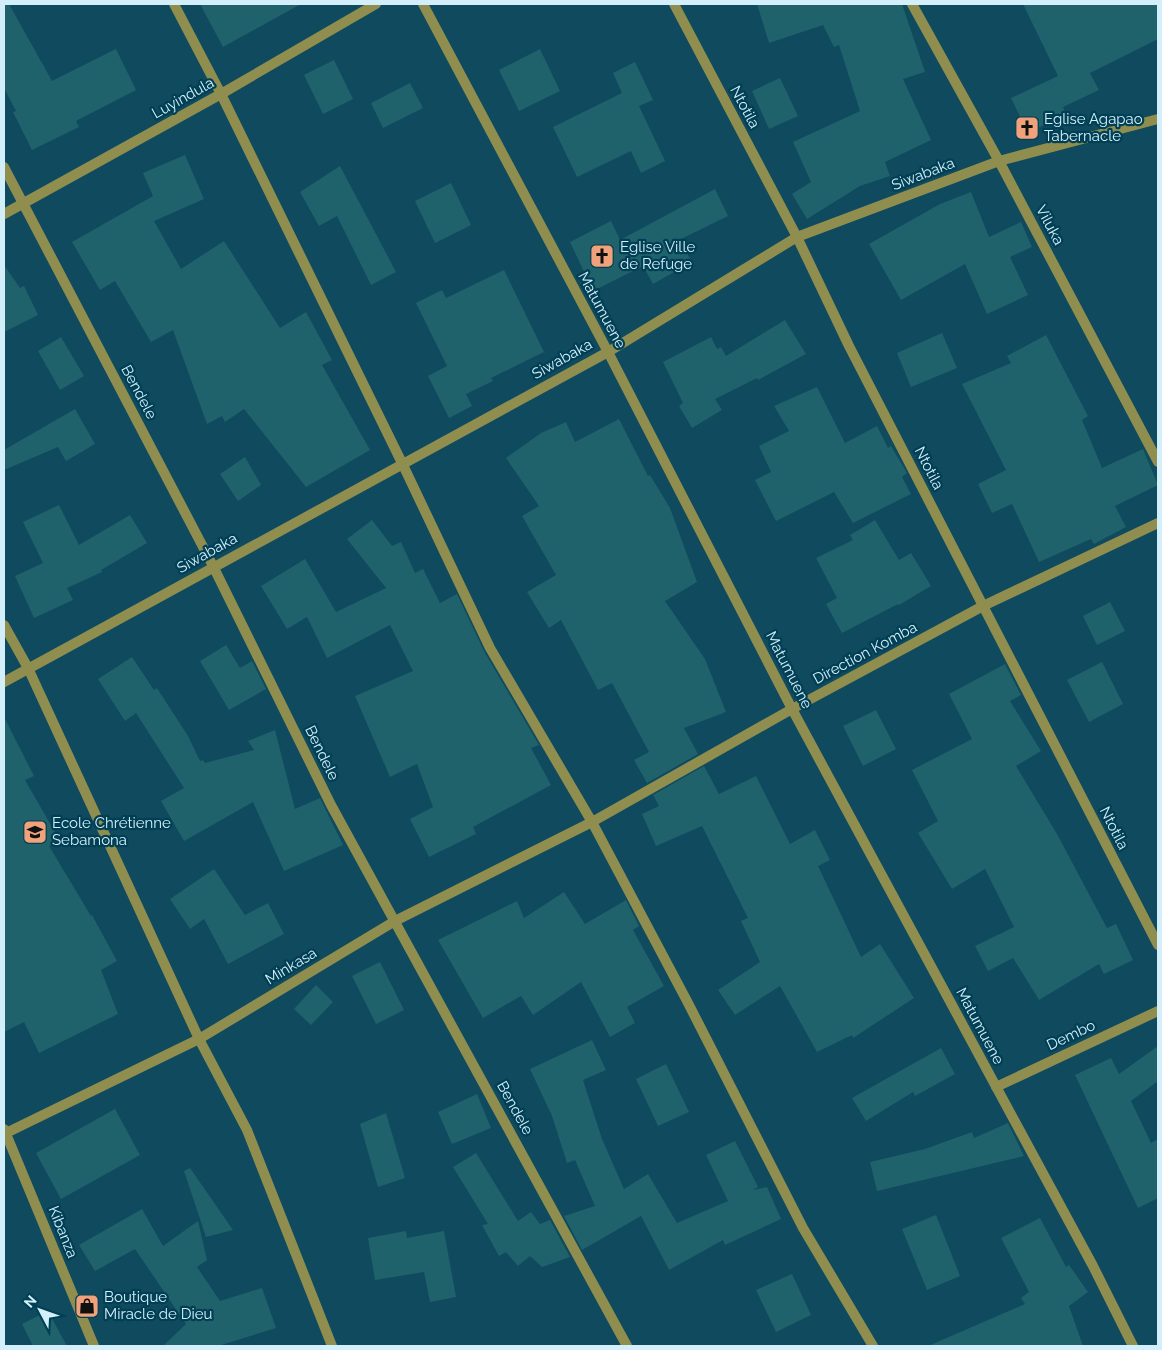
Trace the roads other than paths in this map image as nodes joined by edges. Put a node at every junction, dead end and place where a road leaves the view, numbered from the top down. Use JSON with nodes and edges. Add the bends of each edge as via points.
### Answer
{"nodes":[{"id":1,"x":174,"y":4,"type":"edge"},
{"id":2,"x":376,"y":4,"type":"edge"},
{"id":3,"x":423,"y":4,"type":"edge"},
{"id":4,"x":674,"y":4,"type":"edge"},
{"id":5,"x":912,"y":4,"type":"edge"},
{"id":6,"x":220,"y":94,"type":"junction"},
{"id":7,"x":1158,"y":120,"type":"edge"},
{"id":8,"x":999,"y":161,"type":"junction"},
{"id":9,"x":4,"y":167,"type":"edge"},
{"id":10,"x":23,"y":204,"type":"junction"},
{"id":11,"x":4,"y":214,"type":"edge"},
{"id":12,"x":797,"y":237,"type":"junction"},
{"id":13,"x":608,"y":352,"type":"junction"},
{"id":14,"x":1158,"y":462,"type":"edge"},
{"id":15,"x":403,"y":465,"type":"junction"},
{"id":16,"x":1158,"y":523,"type":"edge"},
{"id":17,"x":213,"y":566,"type":"junction"},
{"id":18,"x":983,"y":606,"type":"junction"},
{"id":19,"x":4,"y":625,"type":"edge"},
{"id":20,"x":28,"y":668,"type":"junction"},
{"id":21,"x":4,"y":682,"type":"edge"},
{"id":22,"x":792,"y":709,"type":"junction"},
{"id":23,"x":592,"y":822,"type":"junction"},
{"id":24,"x":395,"y":920,"type":"junction"},
{"id":25,"x":1158,"y":945,"type":"edge"},
{"id":26,"x":1158,"y":1011,"type":"edge"},
{"id":27,"x":199,"y":1039,"type":"junction"},
{"id":28,"x":996,"y":1087,"type":"junction"},
{"id":29,"x":4,"y":1132,"type":"edge"},
{"id":30,"x":94,"y":1346,"type":"edge"},
{"id":31,"x":332,"y":1346,"type":"edge"},
{"id":32,"x":627,"y":1346,"type":"edge"},
{"id":33,"x":873,"y":1346,"type":"edge"},
{"id":34,"x":1133,"y":1346,"type":"edge"}],
"edges":[{"from":1,"to":6,"type":"street"},
{"from":2,"to":6,"type":"street","name":"Luyindula"},
{"from":3,"to":13,"type":"street","name":"Matumuene"},
{"from":4,"to":12,"type":"street","name":"Ntotila"},
{"from":5,"to":8,"type":"street","name":"Viluka"},
{"from":6,"to":10,"type":"street","name":"Luyindula"},
{"from":6,"to":15,"type":"street"},
{"from":7,"to":8,"type":"street","name":"Siwabaka"},
{"from":8,"to":12,"type":"street","name":"Siwabaka"},
{"from":8,"to":14,"type":"street","name":"Viluka"},
{"from":9,"to":10,"type":"street","name":"Bendele"},
{"from":10,"to":11,"type":"street","name":"Luyindula"},
{"from":10,"to":17,"type":"street","name":"Bendele"},
{"from":12,"to":13,"type":"street","name":"Siwabaka"},
{"from":12,"to":18,"type":"street","name":"Ntotila","via":[[849,346]]},
{"from":13,"to":15,"type":"street","name":"Siwabaka"},
{"from":13,"to":22,"type":"street","name":"Matumuene"},
{"from":15,"to":17,"type":"street","name":"Siwabaka"},
{"from":15,"to":23,"type":"street","via":[[490,648]]},
{"from":16,"to":18,"type":"street","name":"Direction Komba"},
{"from":17,"to":20,"type":"street","name":"Siwabaka"},
{"from":17,"to":24,"type":"street","name":"Bendele","via":[[331,805]]},
{"from":18,"to":22,"type":"street","name":"Direction Komba"},
{"from":18,"to":25,"type":"street","name":"Ntotila"},
{"from":19,"to":20,"type":"street"},
{"from":20,"to":21,"type":"street","name":"Siwabaka"},
{"from":20,"to":27,"type":"street"},
{"from":22,"to":23,"type":"street","name":"Direction Komba"},
{"from":22,"to":28,"type":"street","name":"Matumuene"},
{"from":23,"to":24,"type":"street","name":"Minkasa"},
{"from":23,"to":33,"type":"street","via":[[803,1228]]},
{"from":24,"to":27,"type":"street","name":"Minkasa"},
{"from":24,"to":32,"type":"street","name":"Bendele"},
{"from":26,"to":28,"type":"street","name":"Dembo"},
{"from":27,"to":29,"type":"street","name":"Minkasa"},
{"from":27,"to":31,"type":"street","via":[[246,1130]]},
{"from":28,"to":34,"type":"street","name":"Matumuene"},
{"from":29,"to":30,"type":"street","name":"Kibanza"}]}
